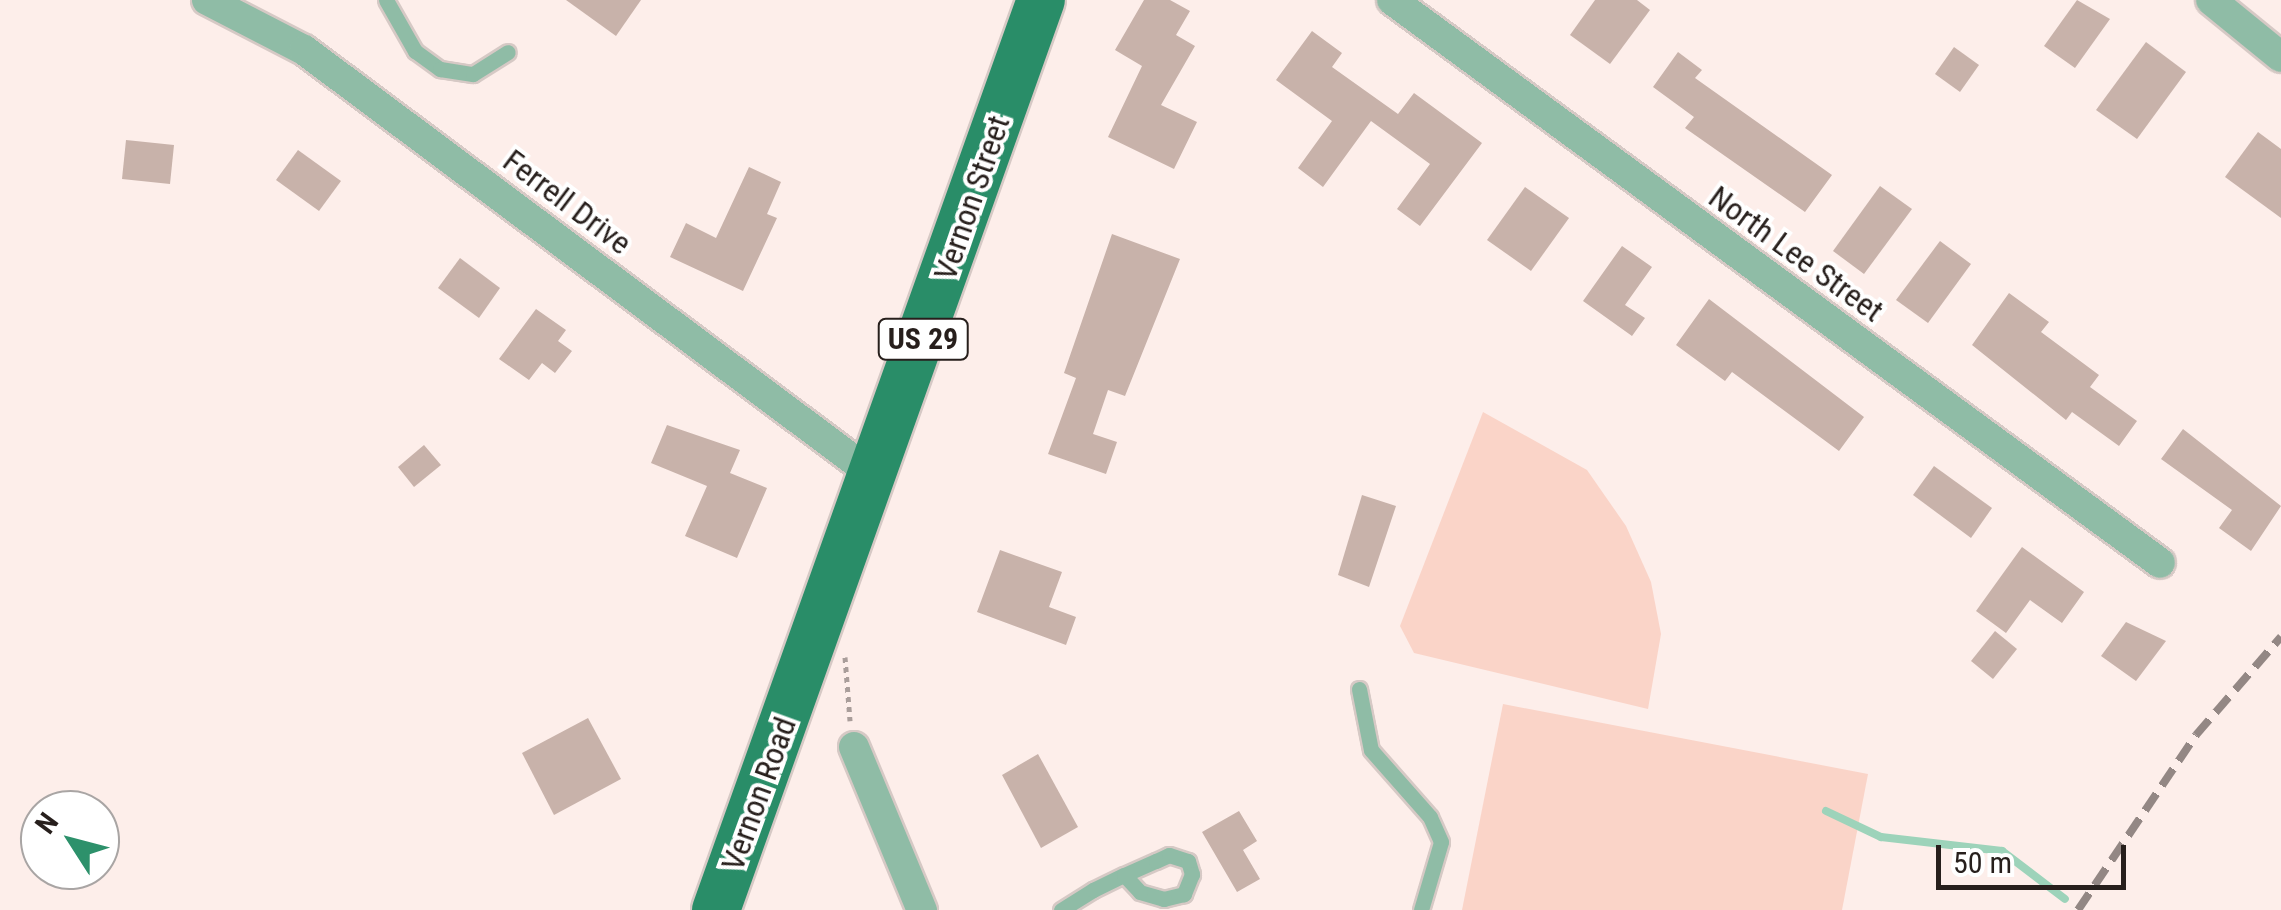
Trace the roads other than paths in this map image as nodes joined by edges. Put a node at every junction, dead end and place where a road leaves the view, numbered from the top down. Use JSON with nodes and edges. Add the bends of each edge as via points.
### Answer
{"nodes":[{"id":1,"x":207,"y":0,"type":"edge"},
{"id":2,"x":386,"y":0,"type":"edge"},
{"id":3,"x":1041,"y":0,"type":"edge"},
{"id":4,"x":1392,"y":0,"type":"edge"},
{"id":5,"x":2211,"y":0,"type":"edge"},
{"id":6,"x":508,"y":52,"type":"dead end"},
{"id":7,"x":2281,"y":57,"type":"edge"},
{"id":8,"x":875,"y":476,"type":"junction"},
{"id":9,"x":2160,"y":563,"type":"dead end"},
{"id":10,"x":803,"y":678,"type":"joint"},
{"id":11,"x":1359,"y":689,"type":"dead end"},
{"id":12,"x":854,"y":748,"type":"dead end"},
{"id":13,"x":1124,"y":876,"type":"dead end"},
{"id":14,"x":716,"y":910,"type":"edge"},
{"id":15,"x":922,"y":910,"type":"edge"},
{"id":16,"x":1061,"y":910,"type":"edge"},
{"id":17,"x":1421,"y":910,"type":"edge"}],
"edges":[{"from":1,"to":8,"type":"street","name":"Ferrell Drive","via":[[304,50]]},
{"from":2,"to":6,"type":"lane","via":[[416,50],[440,70],[473,74]]},
{"from":3,"to":8,"type":"main road","name":"Vernon Street","number":"US 29"},
{"from":4,"to":9,"type":"street","name":"North Lee Street"},
{"from":5,"to":7,"type":"street"},
{"from":8,"to":10,"type":"main road","name":"Vernon Street","number":"US 29"},
{"from":10,"to":14,"type":"main road","name":"Vernon Road","number":"US 29"},
{"from":11,"to":17,"type":"lane","via":[[1370,750],[1430,818],[1442,842]]},
{"from":12,"to":15,"type":"street"},
{"from":13,"to":16,"type":"lane"}]}
